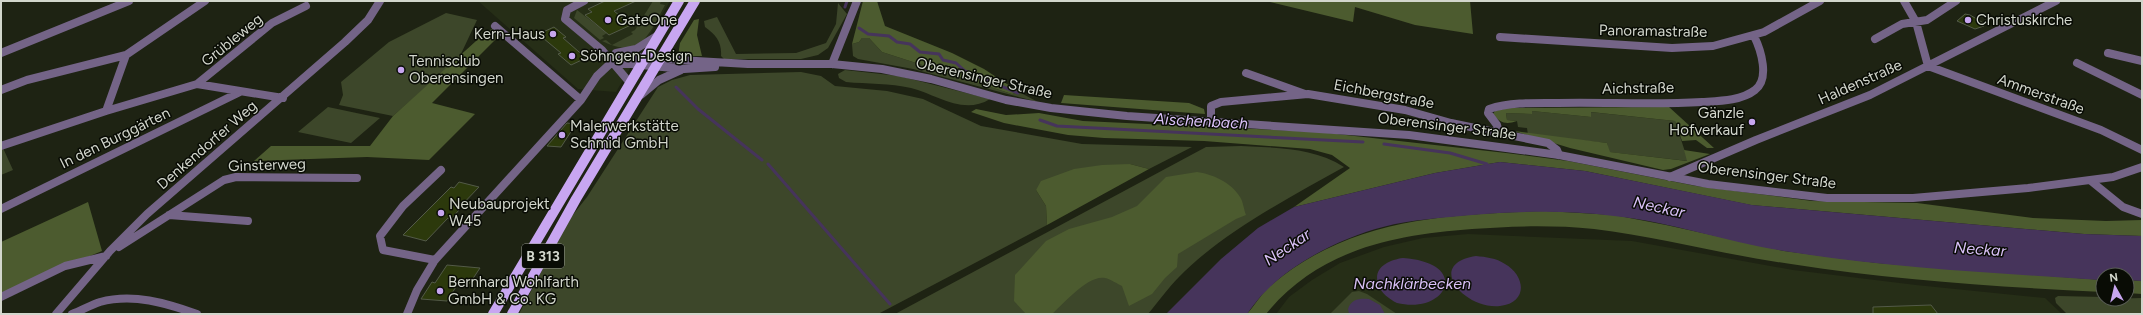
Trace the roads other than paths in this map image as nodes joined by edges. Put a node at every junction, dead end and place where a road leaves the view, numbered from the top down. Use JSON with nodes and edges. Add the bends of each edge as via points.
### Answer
{"nodes":[{"id":1,"x":129,"y":1,"type":"edge"},
{"id":2,"x":205,"y":1,"type":"edge"},
{"id":3,"x":380,"y":1,"type":"edge"},
{"id":4,"x":584,"y":1,"type":"edge"},
{"id":5,"x":679,"y":1,"type":"edge"},
{"id":6,"x":695,"y":1,"type":"edge"},
{"id":7,"x":857,"y":1,"type":"edge"},
{"id":8,"x":1820,"y":1,"type":"edge"},
{"id":9,"x":1904,"y":1,"type":"edge"},
{"id":10,"x":1956,"y":1,"type":"edge"},
{"id":11,"x":2056,"y":1,"type":"edge"},
{"id":12,"x":306,"y":6,"type":"dead end"},
{"id":13,"x":1916,"y":22,"type":"junction"},
{"id":14,"x":496,"y":26,"type":"dead end"},
{"id":15,"x":659,"y":35,"type":"junction"},
{"id":16,"x":1754,"y":36,"type":"junction"},
{"id":17,"x":1500,"y":37,"type":"dead end"},
{"id":18,"x":1875,"y":39,"type":"dead end"},
{"id":19,"x":602,"y":50,"type":"junction"},
{"id":20,"x":616,"y":53,"type":"junction"},
{"id":21,"x":2108,"y":53,"type":"dead end"},
{"id":22,"x":1,"y":54,"type":"edge"},
{"id":23,"x":126,"y":55,"type":"junction"},
{"id":24,"x":2142,"y":61,"type":"edge"},
{"id":25,"x":612,"y":62,"type":"junction"},
{"id":26,"x":642,"y":62,"type":"junction"},
{"id":27,"x":2077,"y":62,"type":"dead end"},
{"id":28,"x":659,"y":63,"type":"junction"},
{"id":29,"x":748,"y":64,"type":"junction"},
{"id":30,"x":832,"y":64,"type":"junction"},
{"id":31,"x":1928,"y":66,"type":"junction"},
{"id":32,"x":684,"y":68,"type":"junction"},
{"id":33,"x":1246,"y":73,"type":"dead end"},
{"id":34,"x":630,"y":83,"type":"junction"},
{"id":35,"x":197,"y":84,"type":"junction"},
{"id":36,"x":1,"y":90,"type":"edge"},
{"id":37,"x":240,"y":92,"type":"junction"},
{"id":38,"x":1308,"y":94,"type":"junction"},
{"id":39,"x":2142,"y":94,"type":"edge"},
{"id":40,"x":283,"y":98,"type":"junction"},
{"id":41,"x":638,"y":98,"type":"junction"},
{"id":42,"x":581,"y":100,"type":"junction"},
{"id":43,"x":106,"y":111,"type":"junction"},
{"id":44,"x":1211,"y":121,"type":"junction"},
{"id":45,"x":1499,"y":132,"type":"junction"},
{"id":46,"x":1,"y":146,"type":"edge"},
{"id":47,"x":2142,"y":150,"type":"edge"},
{"id":48,"x":1559,"y":155,"type":"junction"},
{"id":49,"x":2142,"y":167,"type":"edge"},
{"id":50,"x":441,"y":170,"type":"dead end"},
{"id":51,"x":1670,"y":177,"type":"junction"},
{"id":52,"x":357,"y":178,"type":"dead end"},
{"id":53,"x":2091,"y":181,"type":"junction"},
{"id":54,"x":1,"y":208,"type":"edge"},
{"id":55,"x":2142,"y":214,"type":"edge"},
{"id":56,"x":169,"y":215,"type":"junction"},
{"id":57,"x":248,"y":221,"type":"dead end"},
{"id":58,"x":105,"y":256,"type":"junction"},
{"id":59,"x":435,"y":260,"type":"junction"},
{"id":60,"x":1,"y":297,"type":"edge"},
{"id":61,"x":56,"y":314,"type":"edge"},
{"id":62,"x":72,"y":314,"type":"edge"},
{"id":63,"x":197,"y":314,"type":"edge"},
{"id":64,"x":407,"y":314,"type":"edge"},
{"id":65,"x":493,"y":314,"type":"edge"},
{"id":66,"x":512,"y":314,"type":"edge"}],
"edges":[{"from":1,"to":22,"type":"street"},
{"from":2,"to":23,"type":"street"},
{"from":3,"to":40,"type":"street","name":"Denkendorfer Weg","via":[[368,20]]},
{"from":4,"to":19,"type":"street","via":[[567,10],[565,19]]},
{"from":5,"to":15,"type":"main road","number":"B 313"},
{"from":6,"to":28,"type":"main road","number":"B 313"},
{"from":7,"to":30,"type":"street"},
{"from":8,"to":16,"type":"street","name":"Panoramastraße","via":[[1794,18]]},
{"from":9,"to":13,"type":"street"},
{"from":10,"to":13,"type":"street","via":[[1927,20]]},
{"from":11,"to":31,"type":"street","name":"Haldenstraße"},
{"from":12,"to":35,"type":"street","name":"Grübleweg","via":[[272,23]]},
{"from":13,"to":18,"type":"street","via":[[1902,24]]},
{"from":13,"to":31,"type":"street"},
{"from":14,"to":42,"type":"street"},
{"from":15,"to":20,"type":"street","via":[[636,49]]},
{"from":15,"to":26,"type":"main road","number":"B 313"},
{"from":16,"to":17,"type":"street","name":"Panoramastraße","via":[[1713,46],[1686,48]]},
{"from":16,"to":45,"type":"street","name":"Aichstraße","via":[[1760,49],[1762,64],[1760,82],[1755,90],[1744,96],[1702,101],[1498,106],[1489,109],[1488,113]]},
{"from":19,"to":20,"type":"street"},
{"from":19,"to":25,"type":"street"},
{"from":20,"to":26,"type":"street"},
{"from":21,"to":24,"type":"street"},
{"from":23,"to":36,"type":"street","via":[[27,80]]},
{"from":23,"to":43,"type":"street"},
{"from":25,"to":26,"type":"street"},
{"from":25,"to":34,"type":"street"},
{"from":25,"to":42,"type":"street","via":[[597,76]]},
{"from":26,"to":28,"type":"street"},
{"from":26,"to":34,"type":"main road","number":"B 313"},
{"from":27,"to":39,"type":"street"},
{"from":28,"to":29,"type":"street","name":"Oberensinger Straße"},
{"from":28,"to":32,"type":"street","name":"Oberensinger Straße"},
{"from":28,"to":41,"type":"main road","number":"B 313"},
{"from":29,"to":30,"type":"street","name":"Oberensinger Straße"},
{"from":29,"to":32,"type":"street","name":"Oberensinger Straße"},
{"from":30,"to":44,"type":"street","name":"Oberensinger Straße","via":[[908,74],[1006,100],[1051,108]]},
{"from":31,"to":47,"type":"street","name":"Ammerstraße","via":[[2101,130]]},
{"from":31,"to":51,"type":"street","name":"Haldenstraße","via":[[1870,95]]},
{"from":32,"to":41,"type":"street","via":[[660,80]]},
{"from":33,"to":38,"type":"street"},
{"from":34,"to":65,"type":"main road","number":"B 313"},
{"from":35,"to":37,"type":"street"},
{"from":35,"to":43,"type":"street"},
{"from":37,"to":40,"type":"street"},
{"from":37,"to":54,"type":"street","name":"In den Burggärten"},
{"from":38,"to":44,"type":"street","name":"Eichbergstraße","via":[[1221,102],[1211,106]]},
{"from":38,"to":45,"type":"street","name":"Eichbergstraße","via":[[1405,110]]},
{"from":40,"to":58,"type":"street","name":"Denkendorfer Weg","via":[[147,214]]},
{"from":41,"to":66,"type":"main road","number":"B 313","via":[[576,199]]},
{"from":42,"to":59,"type":"street"},
{"from":43,"to":46,"type":"street"},
{"from":44,"to":48,"type":"street","name":"Oberensinger Straße","via":[[1374,131]]},
{"from":45,"to":48,"type":"street","name":"Eichbergstraße","via":[[1548,142]]},
{"from":48,"to":51,"type":"street","name":"Oberensinger Straße"},
{"from":49,"to":53,"type":"street","name":"Oberensinger Straße"},
{"from":50,"to":59,"type":"street","via":[[403,206],[380,236],[383,250]]},
{"from":51,"to":53,"type":"street","name":"Oberensinger Straße","via":[[1788,194],[1875,199],[1958,195]]},
{"from":52,"to":56,"type":"street","name":"Ginsterweg","via":[[236,177],[213,186]]},
{"from":53,"to":55,"type":"street","via":[[2124,207]]},
{"from":56,"to":57,"type":"street"},
{"from":56,"to":58,"type":"street","name":"Ginsterweg"},
{"from":58,"to":60,"type":"street","via":[[65,266]]},
{"from":58,"to":61,"type":"street","name":"Denkendorfer Weg"},
{"from":59,"to":64,"type":"street","via":[[417,290]]},
{"from":62,"to":63,"type":"street","via":[[100,302],[134,299],[172,305]]}]}
